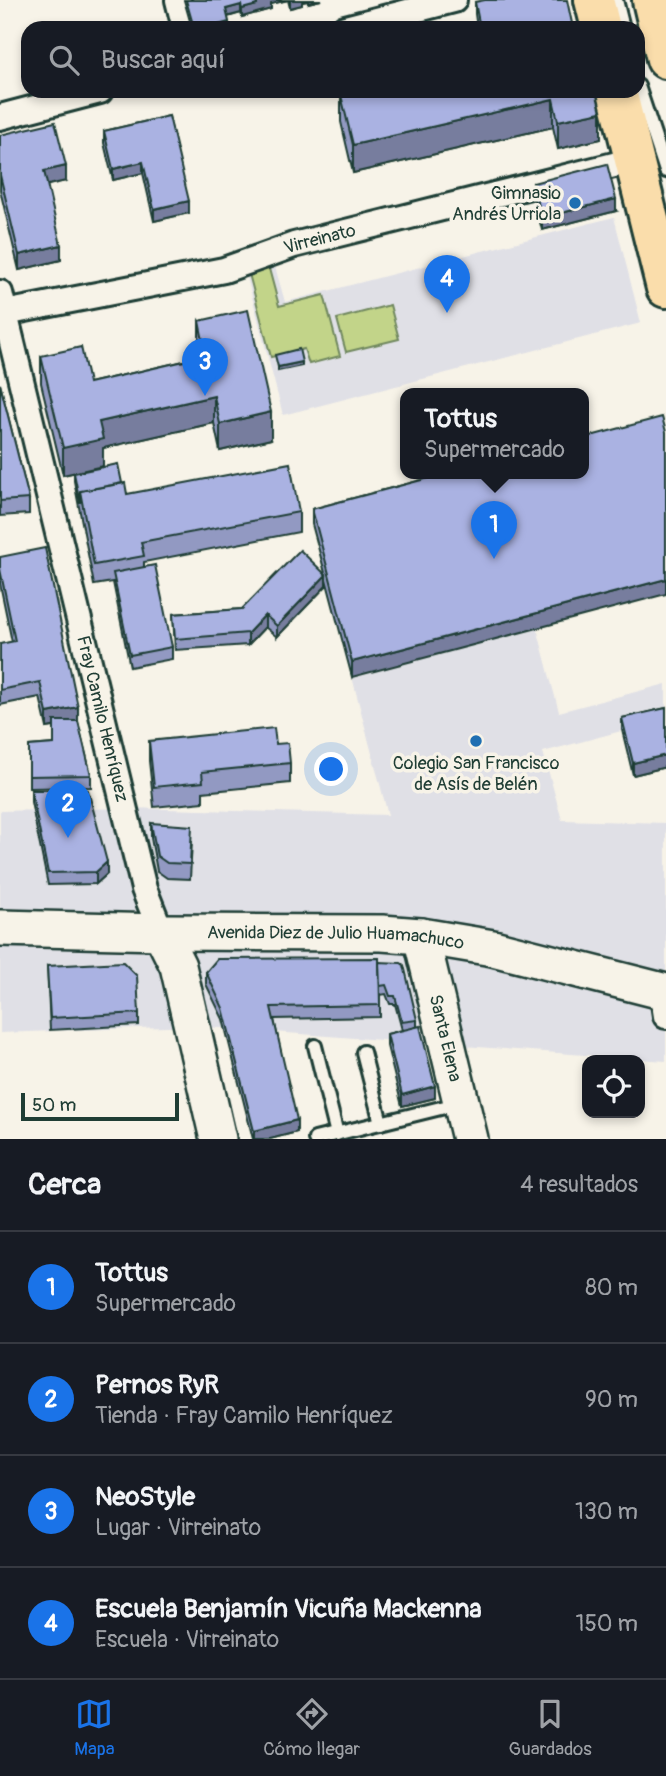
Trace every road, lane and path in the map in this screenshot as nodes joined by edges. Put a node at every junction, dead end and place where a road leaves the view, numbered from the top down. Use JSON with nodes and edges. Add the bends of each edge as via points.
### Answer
{"nodes":[{"id":1,"x":178,"y":0,"type":"edge"},
{"id":2,"x":454,"y":0,"type":"edge"},
{"id":3,"x":594,"y":0,"type":"edge"},
{"id":4,"x":606,"y":0,"type":"edge"},
{"id":5,"x":616,"y":0,"type":"edge"},
{"id":6,"x":652,"y":0,"type":"edge"},
{"id":7,"x":183,"y":21,"type":"edge"},
{"id":8,"x":372,"y":21,"type":"edge"},
{"id":9,"x":599,"y":21,"type":"edge"},
{"id":10,"x":611,"y":21,"type":"edge"},
{"id":11,"x":621,"y":21,"type":"edge"},
{"id":12,"x":666,"y":59,"type":"edge"},
{"id":13,"x":73,"y":98,"type":"edge"},
{"id":14,"x":620,"y":98,"type":"edge"},
{"id":15,"x":630,"y":98,"type":"edge"},
{"id":16,"x":640,"y":98,"type":"edge"},
{"id":17,"x":0,"y":117,"type":"edge"},
{"id":18,"x":650,"y":165,"type":"edge"},
{"id":19,"x":666,"y":245,"type":"edge"},
{"id":20,"x":666,"y":288,"type":"edge"},
{"id":21,"x":3,"y":303,"type":"edge"},
{"id":22,"x":0,"y":928,"type":"edge"},
{"id":23,"x":161,"y":932,"type":"junction"},
{"id":24,"x":421,"y":936,"type":"junction"},
{"id":25,"x":665,"y":1000,"type":"edge"},
{"id":26,"x":315,"y":1046,"type":"dead end"},
{"id":27,"x":363,"y":1052,"type":"dead end"},
{"id":28,"x":462,"y":1103,"type":"junction"},
{"id":29,"x":381,"y":1123,"type":"junction"},
{"id":30,"x":337,"y":1134,"type":"junction"},
{"id":31,"x":218,"y":1139,"type":"edge"},
{"id":32,"x":315,"y":1139,"type":"edge"},
{"id":33,"x":470,"y":1139,"type":"edge"}],
"edges":[{"from":1,"to":7,"type":"street"},
{"from":2,"to":8,"type":"street"},
{"from":3,"to":9,"type":"main road"},
{"from":4,"to":10,"type":"lane"},
{"from":5,"to":11,"type":"lane"},
{"from":6,"to":12,"type":"main road"},
{"from":13,"to":17,"type":"street"},
{"from":14,"to":18,"type":"main road"},
{"from":15,"to":19,"type":"lane"},
{"from":16,"to":18,"type":"lane"},
{"from":18,"to":20,"type":"main road"},
{"from":18,"to":21,"type":"street","name":"Virreinato","via":[[294,245],[224,270]]},
{"from":21,"to":23,"type":"street","name":"Fray Camilo Henríquez","via":[[144,889]]},
{"from":22,"to":23,"type":"main road","name":"Avenida Diez de Julio Huamachuco"},
{"from":23,"to":24,"type":"main road","name":"Avenida Diez de Julio Huamachuco"},
{"from":23,"to":31,"type":"main road","name":"Fray Camilo Henríquez","via":[[177,966]]},
{"from":24,"to":25,"type":"main road","name":"Avenida Diez de Julio Huamachuco","via":[[493,948]]},
{"from":24,"to":28,"type":"main road","name":"Santa Elena"},
{"from":26,"to":30,"type":"lane"},
{"from":27,"to":29,"type":"lane"},
{"from":28,"to":29,"type":"lane"},
{"from":28,"to":33,"type":"main road","name":"Santa Elena"},
{"from":29,"to":30,"type":"lane"},
{"from":30,"to":32,"type":"lane"}]}
